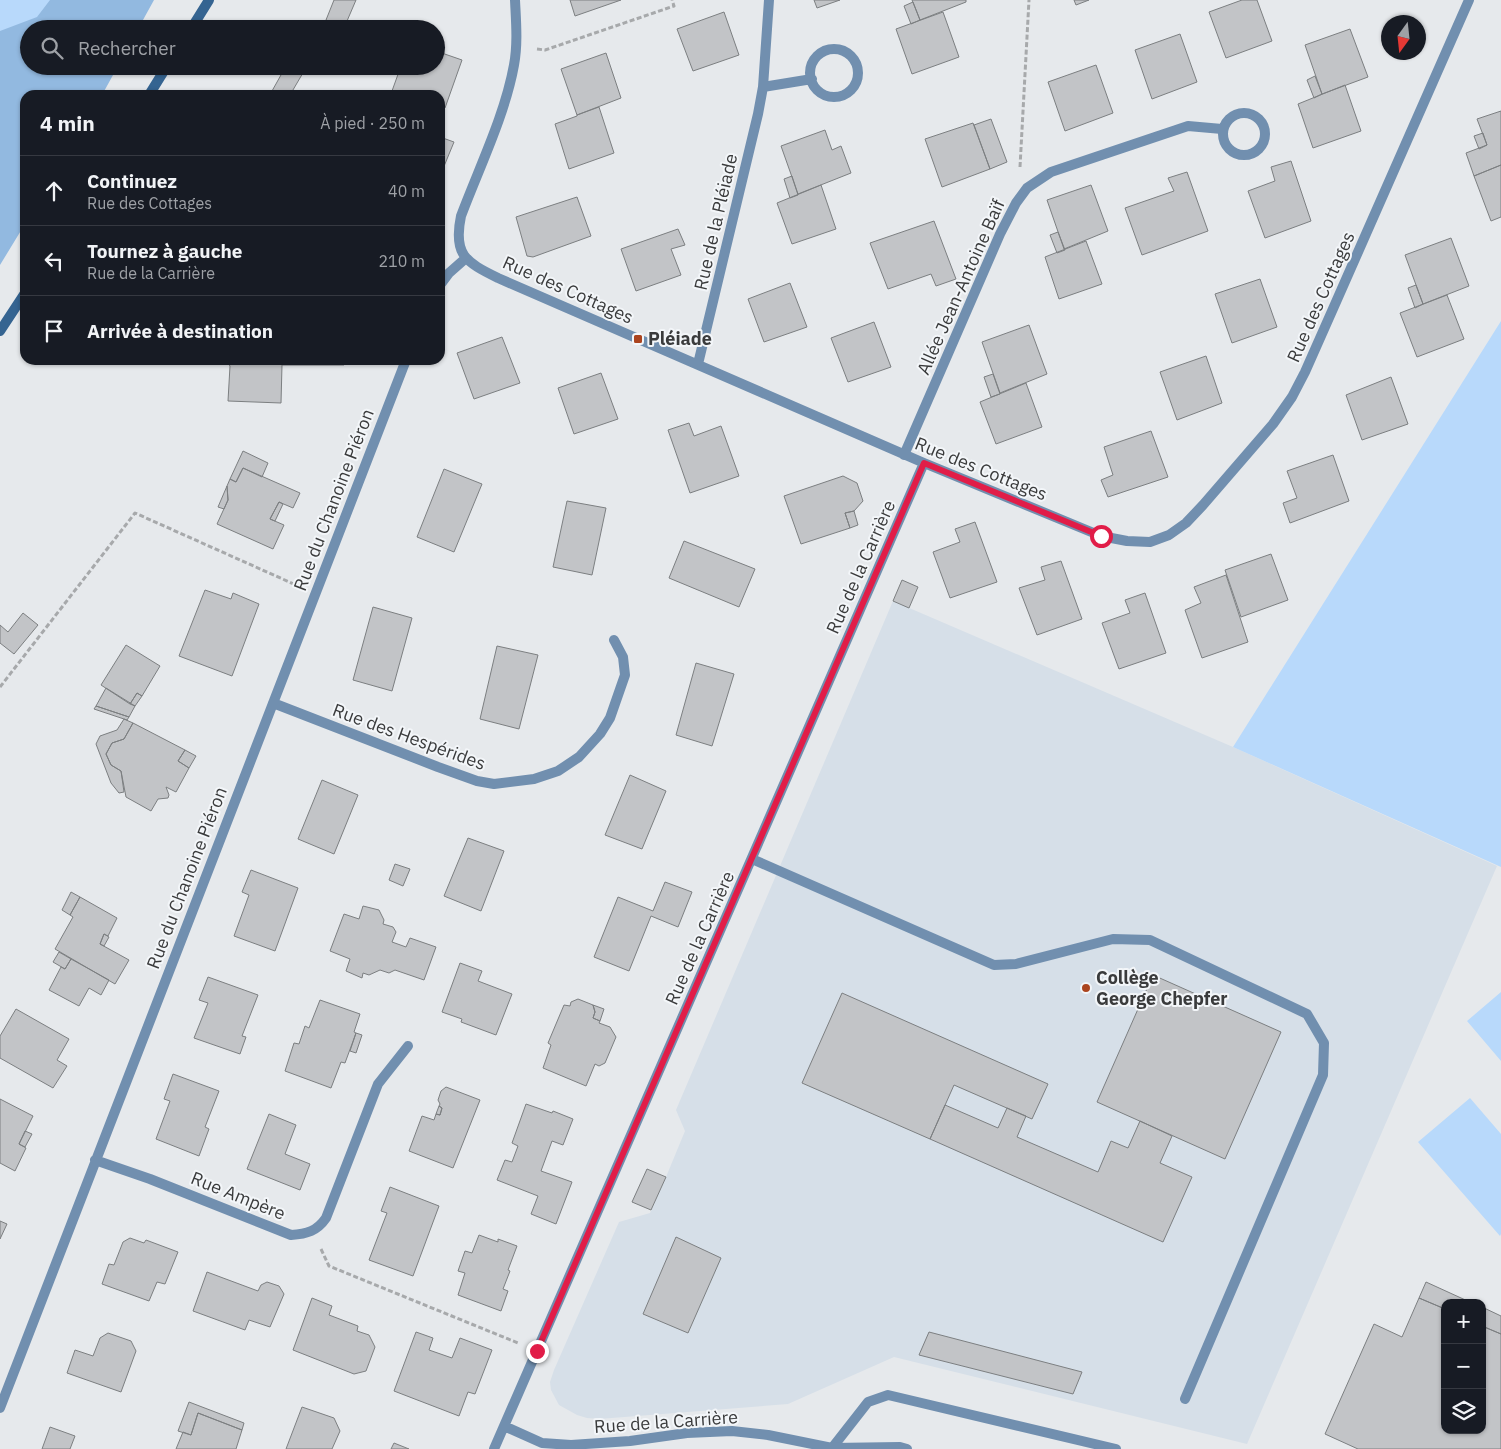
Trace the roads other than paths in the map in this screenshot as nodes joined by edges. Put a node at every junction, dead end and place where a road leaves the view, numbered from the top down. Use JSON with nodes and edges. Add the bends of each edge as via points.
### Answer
{"nodes":[{"id":1,"x":209,"y":0,"type":"edge"},
{"id":2,"x":516,"y":0,"type":"edge"},
{"id":3,"x":768,"y":0,"type":"edge"},
{"id":4,"x":1469,"y":0,"type":"edge"},
{"id":5,"x":197,"y":20,"type":"edge"},
{"id":6,"x":161,"y":75,"type":"edge"},
{"id":7,"x":812,"y":79,"type":"junction"},
{"id":8,"x":763,"y":87,"type":"junction"},
{"id":9,"x":152,"y":90,"type":"edge"},
{"id":10,"x":1222,"y":129,"type":"junction"},
{"id":11,"x":466,"y":258,"type":"junction"},
{"id":12,"x":445,"y":278,"type":"edge"},
{"id":13,"x":20,"y":301,"type":"edge"},
{"id":14,"x":0,"y":331,"type":"edge"},
{"id":15,"x":698,"y":364,"type":"junction"},
{"id":16,"x":404,"y":365,"type":"edge"},
{"id":17,"x":904,"y":455,"type":"junction"},
{"id":18,"x":924,"y":463,"type":"junction"},
{"id":19,"x":614,"y":640,"type":"dead end"},
{"id":20,"x":273,"y":702,"type":"junction"},
{"id":21,"x":752,"y":859,"type":"junction"},
{"id":22,"x":408,"y":1046,"type":"dead end"},
{"id":23,"x":95,"y":1160,"type":"junction"},
{"id":24,"x":1185,"y":1399,"type":"dead end"},
{"id":25,"x":0,"y":1408,"type":"edge"},
{"id":26,"x":504,"y":1426,"type":"junction"},
{"id":27,"x":494,"y":1449,"type":"edge"},
{"id":28,"x":832,"y":1449,"type":"edge"},
{"id":29,"x":908,"y":1449,"type":"edge"},
{"id":30,"x":1116,"y":1449,"type":"edge"}],
"edges":[{"from":1,"to":5,"type":"main road"},
{"from":2,"to":11,"type":"street","via":[[514,65],[458,229],[461,251]]},
{"from":3,"to":8,"type":"street","name":"Rue de la Pléiade"},
{"from":4,"to":18,"type":"street","name":"Rue des Cottages","via":[[1296,389],[1273,424],[1186,523],[1169,535],[1150,542],[1101,536]]},
{"from":6,"to":9,"type":"main road"},
{"from":7,"to":7,"type":"street","via":[[815,87],[825,95],[839,96],[851,90],[858,78],[857,65],[849,54],[836,49],[823,51],[813,61]]},
{"from":7,"to":8,"type":"street"},
{"from":8,"to":15,"type":"street","name":"Rue de la Pléiade"},
{"from":10,"to":10,"type":"street","via":[[1222,140],[1229,150],[1238,155],[1250,155],[1265,139],[1265,128],[1259,118],[1249,113],[1238,113],[1228,119]]},
{"from":10,"to":17,"type":"street","name":"Allée Jean-Antoine Baïf","via":[[1188,126],[1051,172],[1027,188],[1000,234]]},
{"from":11,"to":12,"type":"street"},
{"from":11,"to":15,"type":"street","name":"Rue des Cottages","via":[[498,278]]},
{"from":13,"to":14,"type":"main road"},
{"from":15,"to":17,"type":"street","name":"Rue des Cottages"},
{"from":16,"to":20,"type":"street","name":"Rue du Chanoine Piéron"},
{"from":17,"to":18,"type":"street","name":"Rue des Cottages"},
{"from":18,"to":21,"type":"street","name":"Rue de la Carrière"},
{"from":19,"to":20,"type":"street","name":"Rue des Hespérides","via":[[623,657],[625,675],[610,718],[579,757],[558,771],[534,780],[494,784],[477,781]]},
{"from":20,"to":23,"type":"street","name":"Rue du Chanoine Piéron"},
{"from":21,"to":24,"type":"street","via":[[994,965],[1016,964],[1113,939],[1150,940],[1307,1014],[1324,1043],[1323,1075]]},
{"from":21,"to":26,"type":"street","name":"Rue de la Carrière"},
{"from":22,"to":23,"type":"street","name":"Rue Ampère","via":[[378,1084],[326,1218],[320,1227],[312,1231],[291,1235],[150,1178]]},
{"from":23,"to":25,"type":"street","name":"Rue du Chanoine Piéron"},
{"from":26,"to":27,"type":"street","name":"Rue de la Carrière"},
{"from":26,"to":28,"type":"street","name":"Rue de la Carrière","via":[[553,1444],[732,1431]]},
{"from":28,"to":29,"type":"street","name":"Rue de la Carrière"},
{"from":28,"to":30,"type":"street","via":[[868,1402],[888,1395]]}]}
